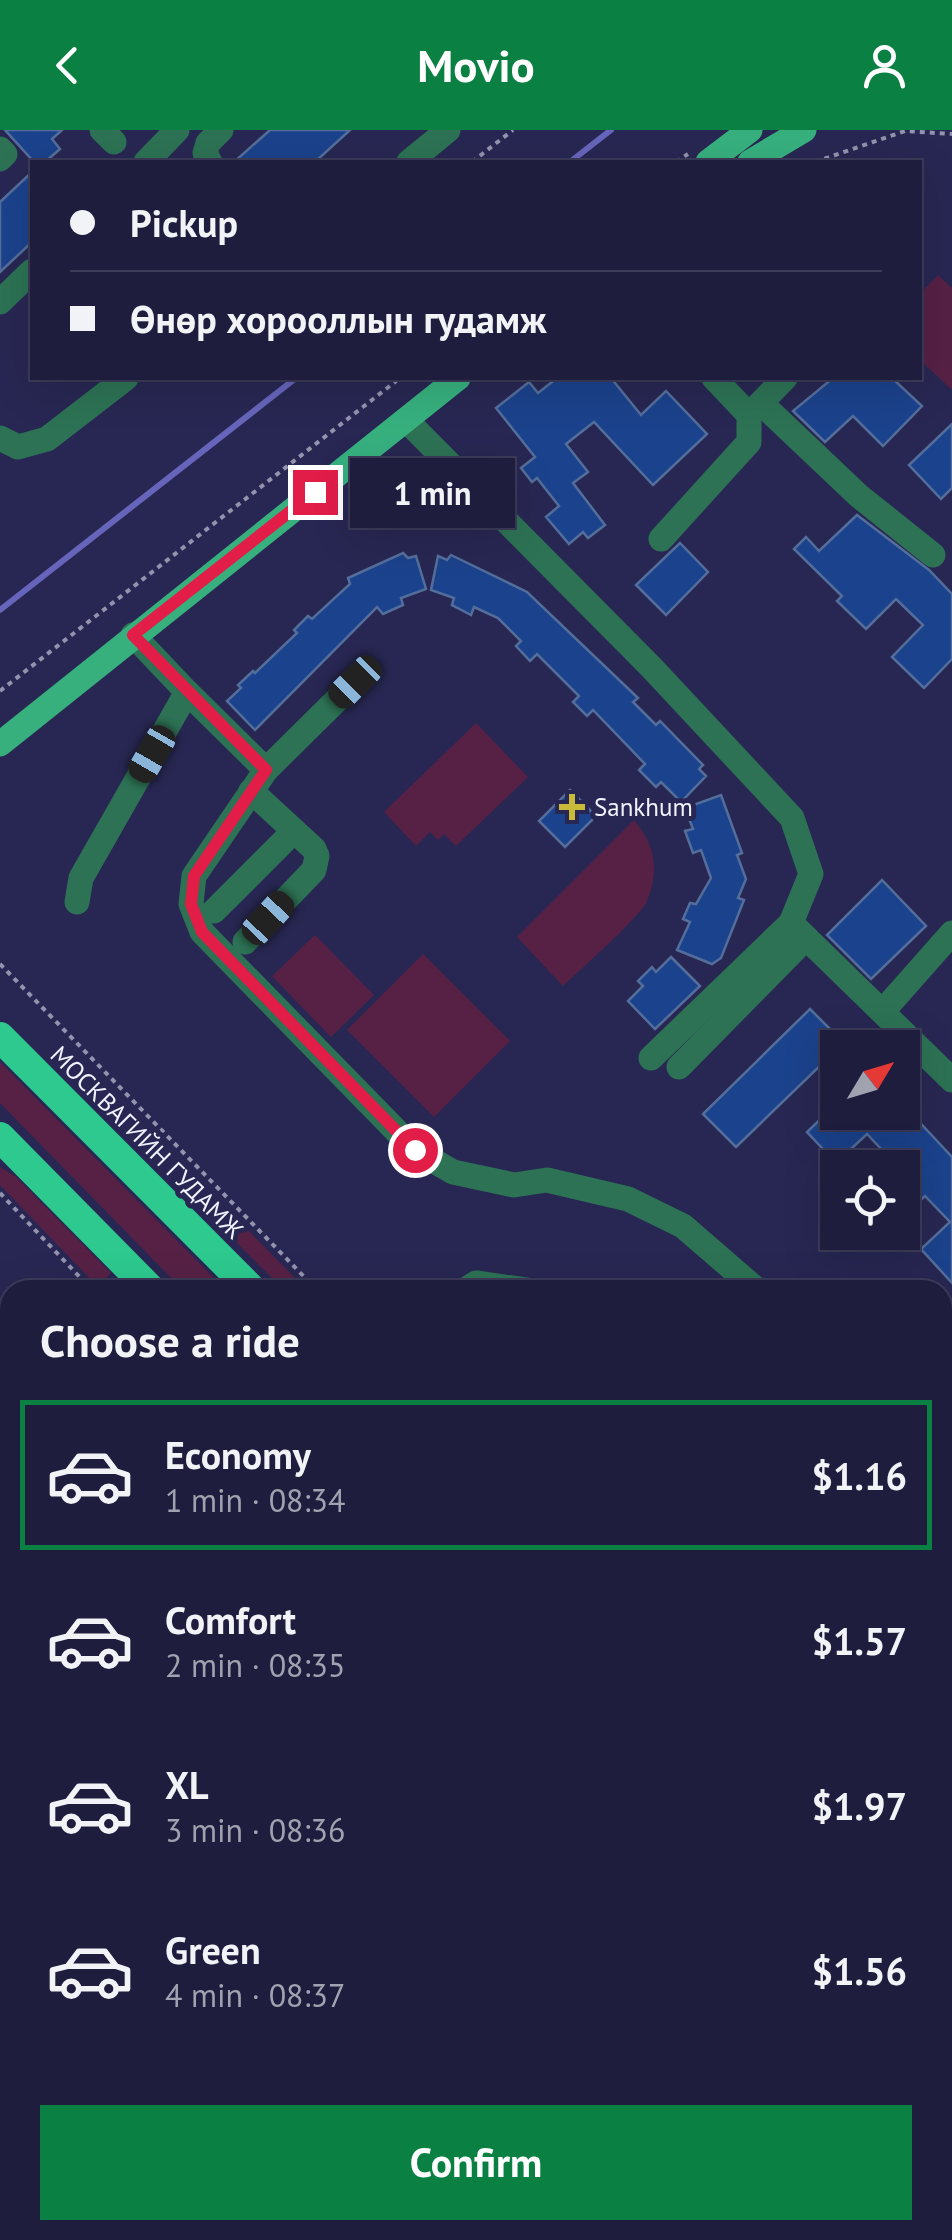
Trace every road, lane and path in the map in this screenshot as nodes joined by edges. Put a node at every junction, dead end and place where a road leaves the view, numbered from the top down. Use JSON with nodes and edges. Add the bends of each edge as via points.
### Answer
{"nodes":[{"id":1,"x":177,"y":130,"type":"edge"},
{"id":2,"x":222,"y":130,"type":"edge"},
{"id":3,"x":448,"y":130,"type":"edge"},
{"id":4,"x":513,"y":130,"type":"edge"},
{"id":5,"x":750,"y":130,"type":"edge"},
{"id":6,"x":804,"y":130,"type":"edge"},
{"id":7,"x":952,"y":134,"type":"edge"},
{"id":8,"x":0,"y":149,"type":"edge"},
{"id":9,"x":0,"y":159,"type":"edge"},
{"id":10,"x":148,"y":160,"type":"edge"},
{"id":11,"x":209,"y":160,"type":"edge"},
{"id":12,"x":411,"y":160,"type":"edge"},
{"id":13,"x":475,"y":160,"type":"edge"},
{"id":14,"x":711,"y":160,"type":"edge"},
{"id":15,"x":753,"y":160,"type":"edge"},
{"id":16,"x":822,"y":160,"type":"edge"},
{"id":17,"x":30,"y":273,"type":"edge"},
{"id":18,"x":0,"y":302,"type":"edge"},
{"id":19,"x":123,"y":380,"type":"edge"},
{"id":20,"x":397,"y":380,"type":"edge"},
{"id":21,"x":456,"y":380,"type":"edge"},
{"id":22,"x":717,"y":380,"type":"edge"},
{"id":23,"x":782,"y":380,"type":"edge"},
{"id":24,"x":755,"y":409,"type":"junction"},
{"id":25,"x":406,"y":420,"type":"junction"},
{"id":26,"x":0,"y":438,"type":"edge"},
{"id":27,"x":660,"y":539,"type":"dead end"},
{"id":28,"x":933,"y":555,"type":"dead end"},
{"id":29,"x":133,"y":635,"type":"junction"},
{"id":30,"x":355,"y":682,"type":"dead end"},
{"id":31,"x":0,"y":691,"type":"edge"},
{"id":32,"x":187,"y":692,"type":"junction"},
{"id":33,"x":0,"y":744,"type":"edge"},
{"id":34,"x":258,"y":781,"type":"junction"},
{"id":35,"x":294,"y":831,"type":"junction"},
{"id":36,"x":77,"y":902,"type":"dead end"},
{"id":37,"x":214,"y":911,"type":"dead end"},
{"id":38,"x":798,"y":930,"type":"junction"},
{"id":39,"x":952,"y":934,"type":"edge"},
{"id":40,"x":245,"y":942,"type":"dead end"},
{"id":41,"x":0,"y":964,"type":"edge"},
{"id":42,"x":883,"y":1011,"type":"junction"},
{"id":43,"x":0,"y":1037,"type":"edge"},
{"id":44,"x":651,"y":1058,"type":"dead end"},
{"id":45,"x":680,"y":1067,"type":"dead end"},
{"id":46,"x":952,"y":1080,"type":"edge"},
{"id":47,"x":0,"y":1137,"type":"edge"},
{"id":48,"x":0,"y":1194,"type":"edge"},
{"id":49,"x":82,"y":1280,"type":"edge"},
{"id":50,"x":140,"y":1280,"type":"edge"},
{"id":51,"x":242,"y":1280,"type":"edge"},
{"id":52,"x":307,"y":1280,"type":"edge"},
{"id":53,"x":745,"y":1280,"type":"edge"}],
"edges":[{"from":1,"to":10,"type":"street"},
{"from":2,"to":11,"type":"street","via":[[208,143]]},
{"from":3,"to":12,"type":"street"},
{"from":4,"to":13,"type":"path"},
{"from":5,"to":14,"type":"main road"},
{"from":6,"to":15,"type":"main road"},
{"from":7,"to":16,"type":"path","via":[[905,131]]},
{"from":8,"to":9,"type":"street"},
{"from":17,"to":18,"type":"street"},
{"from":19,"to":26,"type":"street","via":[[47,438],[18,447]]},
{"from":20,"to":31,"type":"path"},
{"from":21,"to":25,"type":"main road"},
{"from":22,"to":24,"type":"street"},
{"from":23,"to":24,"type":"street"},
{"from":24,"to":27,"type":"street","via":[[749,442]]},
{"from":24,"to":28,"type":"street"},
{"from":25,"to":29,"type":"main road"},
{"from":25,"to":38,"type":"street","via":[[792,818],[811,874]]},
{"from":29,"to":32,"type":"street"},
{"from":29,"to":33,"type":"main road"},
{"from":30,"to":34,"type":"street"},
{"from":32,"to":34,"type":"street"},
{"from":32,"to":36,"type":"street","via":[[81,878]]},
{"from":34,"to":35,"type":"street"},
{"from":34,"to":53,"type":"street","via":[[194,876],[191,904],[202,932],[415,1150],[452,1172],[514,1184],[547,1180],[628,1199],[683,1226]]},
{"from":35,"to":37,"type":"street"},
{"from":35,"to":40,"type":"street","via":[[314,850],[314,870]]},
{"from":38,"to":42,"type":"street"},
{"from":38,"to":44,"type":"street"},
{"from":38,"to":45,"type":"street"},
{"from":39,"to":42,"type":"street"},
{"from":41,"to":52,"type":"path"},
{"from":42,"to":46,"type":"street"},
{"from":43,"to":51,"type":"highway","name":"МОСКВАГИЙН ГУДАМЖ"},
{"from":47,"to":50,"type":"highway"},
{"from":48,"to":49,"type":"path"}]}
